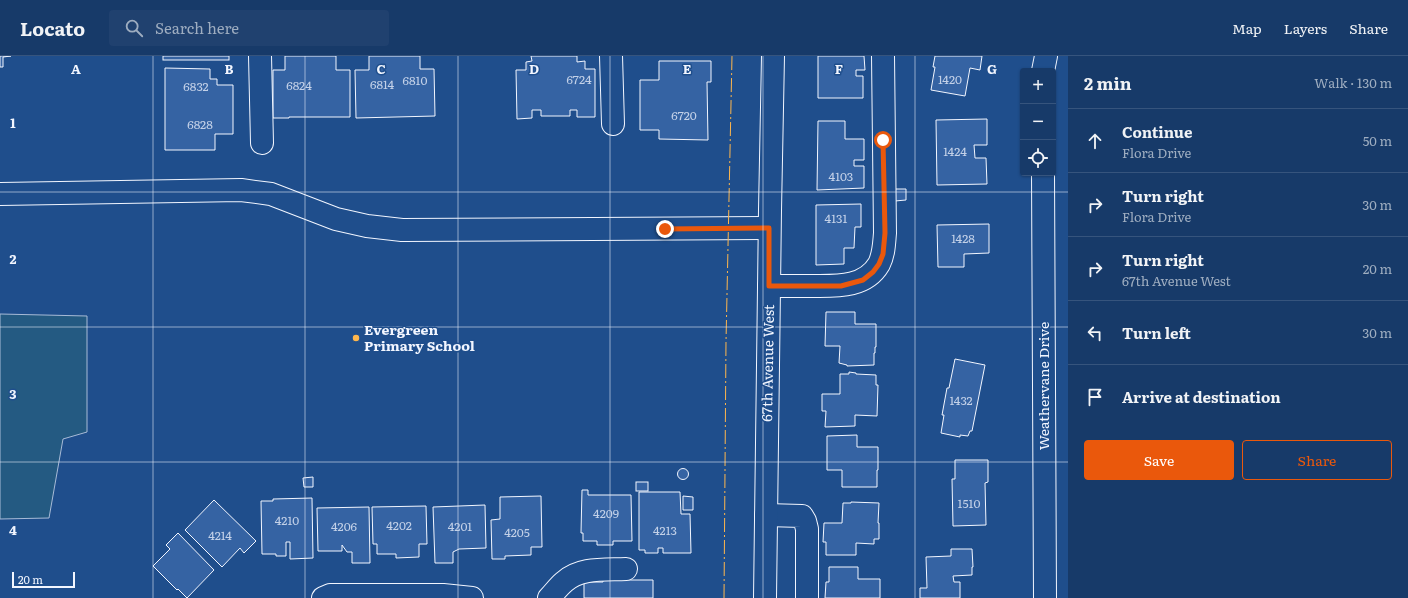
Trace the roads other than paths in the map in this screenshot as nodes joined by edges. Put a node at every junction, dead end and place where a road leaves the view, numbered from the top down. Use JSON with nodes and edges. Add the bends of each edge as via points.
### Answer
{"nodes":[{"id":1,"x":260,"y":56,"type":"edge"},
{"id":2,"x":611,"y":56,"type":"edge"},
{"id":3,"x":773,"y":56,"type":"edge"},
{"id":4,"x":883,"y":56,"type":"edge"},
{"id":5,"x":1046,"y":56,"type":"edge"},
{"id":6,"x":1044,"y":68,"type":"edge"},
{"id":7,"x":613,"y":124,"type":"dead end"},
{"id":8,"x":262,"y":142,"type":"dead end"},
{"id":9,"x":1044,"y":176,"type":"edge"},
{"id":10,"x":0,"y":194,"type":"edge"},
{"id":11,"x":769,"y":228,"type":"junction"},
{"id":12,"x":769,"y":286,"type":"junction"},
{"id":13,"x":766,"y":515,"type":"junction"},
{"id":14,"x":626,"y":569,"type":"dead end"},
{"id":15,"x":323,"y":598,"type":"edge"},
{"id":16,"x":472,"y":598,"type":"edge"},
{"id":17,"x":549,"y":598,"type":"edge"},
{"id":18,"x":765,"y":598,"type":"edge"},
{"id":19,"x":807,"y":598,"type":"edge"},
{"id":20,"x":1045,"y":598,"type":"edge"}],
"edges":[{"from":1,"to":8,"type":"street"},
{"from":2,"to":7,"type":"street"},
{"from":3,"to":11,"type":"street","name":"67th Avenue West"},
{"from":4,"to":12,"type":"street","via":[[885,233],[883,254],[879,264],[863,280],[848,285]]},
{"from":5,"to":6,"type":"street"},
{"from":9,"to":20,"type":"street","name":"Weathervane Drive"},
{"from":10,"to":11,"type":"street","via":[[241,190],[271,194],[344,221],[402,230]]},
{"from":11,"to":12,"type":"street","name":"67th Avenue West"},
{"from":12,"to":13,"type":"street","name":"67th Avenue West"},
{"from":13,"to":18,"type":"street","name":"67th Avenue West"},
{"from":13,"to":19,"type":"street","via":[[802,516],[805,521]]},
{"from":14,"to":17,"type":"street","via":[[590,570],[579,573],[564,581]]},
{"from":15,"to":16,"type":"street","via":[[330,595],[443,595]]}]}
